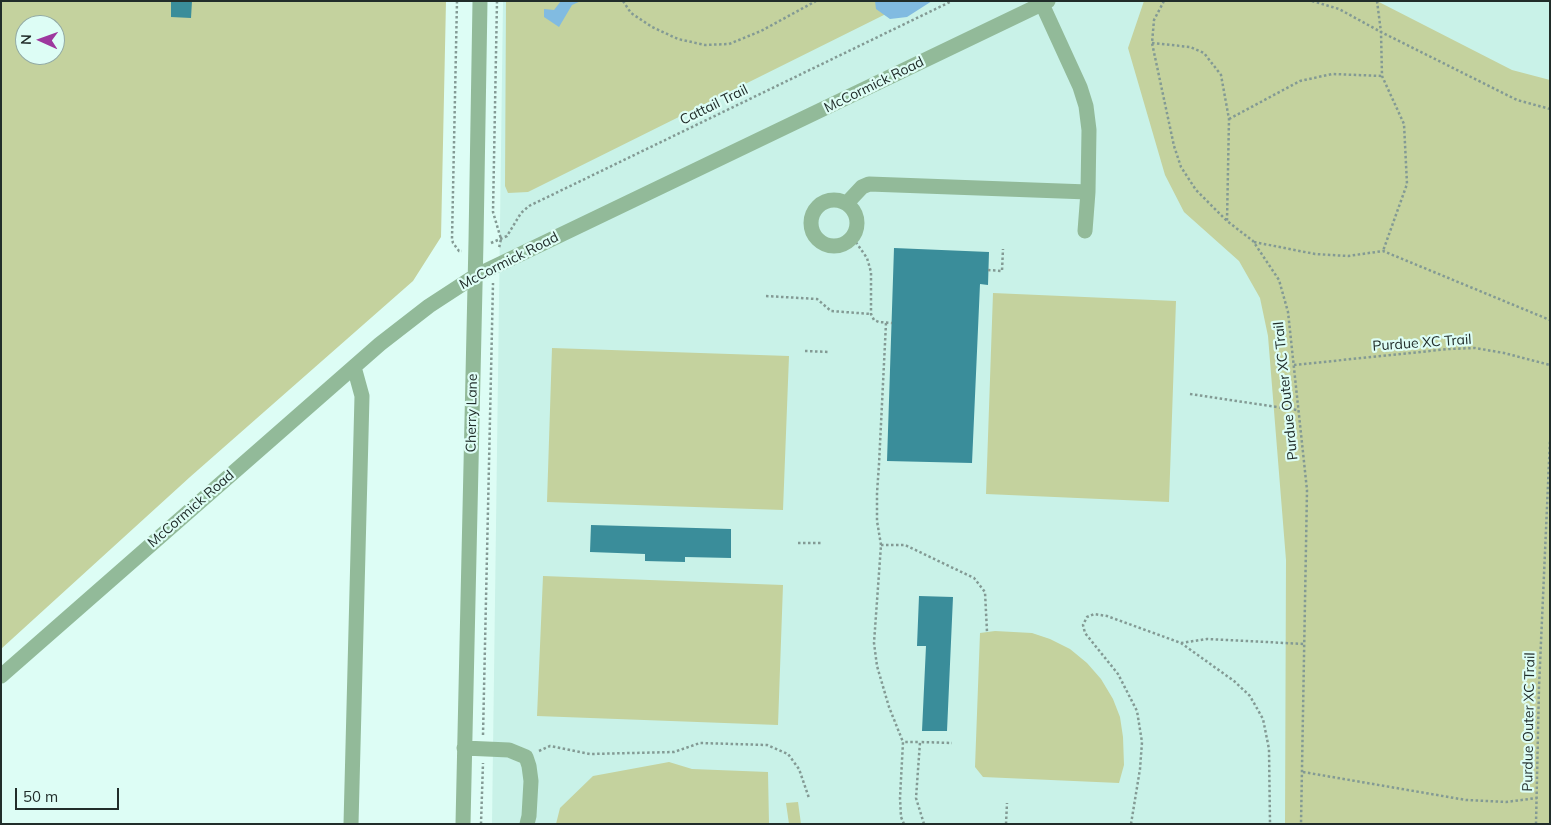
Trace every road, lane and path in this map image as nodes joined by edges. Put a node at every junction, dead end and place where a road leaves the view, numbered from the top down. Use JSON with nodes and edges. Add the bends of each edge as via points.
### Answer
{"nodes":[{"id":1,"x":457,"y":1,"type":"edge"},
{"id":2,"x":480,"y":1,"type":"edge"},
{"id":3,"x":496,"y":1,"type":"edge"},
{"id":4,"x":623,"y":1,"type":"edge"},
{"id":5,"x":816,"y":1,"type":"edge"},
{"id":6,"x":952,"y":1,"type":"edge"},
{"id":7,"x":1164,"y":1,"type":"edge"},
{"id":8,"x":1312,"y":1,"type":"edge"},
{"id":9,"x":1377,"y":1,"type":"edge"},
{"id":10,"x":1045,"y":3,"type":"edge"},
{"id":11,"x":1380,"y":32,"type":"junction"},
{"id":12,"x":1152,"y":43,"type":"junction"},
{"id":13,"x":1382,"y":76,"type":"junction"},
{"id":14,"x":1550,"y":109,"type":"edge"},
{"id":15,"x":1229,"y":119,"type":"junction"},
{"id":16,"x":1088,"y":192,"type":"junction"},
{"id":17,"x":847,"y":203,"type":"junction"},
{"id":18,"x":1228,"y":221,"type":"junction"},
{"id":19,"x":1085,"y":231,"type":"dead end"},
{"id":20,"x":853,"y":238,"type":"junction"},
{"id":21,"x":499,"y":240,"type":"junction"},
{"id":22,"x":1253,"y":241,"type":"junction"},
{"id":23,"x":1003,"y":250,"type":"dead end"},
{"id":24,"x":1383,"y":251,"type":"junction"},
{"id":25,"x":465,"y":252,"type":"dead end"},
{"id":26,"x":496,"y":266,"type":"junction"},
{"id":27,"x":988,"y":270,"type":"dead end"},
{"id":28,"x":475,"y":276,"type":"junction"},
{"id":29,"x":766,"y":296,"type":"dead end"},
{"id":30,"x":871,"y":314,"type":"junction"},
{"id":31,"x":1550,"y":320,"type":"edge"},
{"id":32,"x":886,"y":323,"type":"junction"},
{"id":33,"x":892,"y":323,"type":"dead end"},
{"id":34,"x":805,"y":352,"type":"dead end"},
{"id":35,"x":830,"y":352,"type":"dead end"},
{"id":36,"x":1294,"y":365,"type":"junction"},
{"id":37,"x":1550,"y":365,"type":"edge"},
{"id":38,"x":354,"y":367,"type":"junction"},
{"id":39,"x":1190,"y":394,"type":"dead end"},
{"id":40,"x":1298,"y":410,"type":"junction"},
{"id":41,"x":1550,"y":440,"type":"edge"},
{"id":42,"x":798,"y":543,"type":"dead end"},
{"id":43,"x":823,"y":543,"type":"dead end"},
{"id":44,"x":881,"y":545,"type":"junction"},
{"id":45,"x":987,"y":632,"type":"dead end"},
{"id":46,"x":1181,"y":643,"type":"junction"},
{"id":47,"x":1305,"y":644,"type":"junction"},
{"id":48,"x":1,"y":676,"type":"edge"},
{"id":49,"x":903,"y":742,"type":"junction"},
{"id":50,"x":920,"y":742,"type":"junction"},
{"id":51,"x":952,"y":743,"type":"dead end"},
{"id":52,"x":464,"y":748,"type":"junction"},
{"id":53,"x":483,"y":749,"type":"junction"},
{"id":54,"x":526,"y":757,"type":"junction"},
{"id":55,"x":1303,"y":772,"type":"junction"},
{"id":56,"x":809,"y":798,"type":"dead end"},
{"id":57,"x":1537,"y":798,"type":"junction"},
{"id":58,"x":1007,"y":803,"type":"dead end"},
{"id":59,"x":352,"y":824,"type":"edge"},
{"id":60,"x":463,"y":824,"type":"edge"},
{"id":61,"x":481,"y":824,"type":"edge"},
{"id":62,"x":527,"y":824,"type":"edge"},
{"id":63,"x":904,"y":824,"type":"edge"},
{"id":64,"x":924,"y":824,"type":"edge"},
{"id":65,"x":1006,"y":824,"type":"edge"},
{"id":66,"x":1131,"y":824,"type":"edge"},
{"id":67,"x":1270,"y":824,"type":"edge"},
{"id":68,"x":1301,"y":824,"type":"edge"},
{"id":69,"x":1536,"y":824,"type":"edge"}],
"edges":[{"from":1,"to":25,"type":"path","via":[[452,239],[459,251]]},
{"from":2,"to":28,"type":"street","name":"Cherry Lane"},
{"from":3,"to":21,"type":"path","via":[[493,212]]},
{"from":4,"to":5,"type":"path","via":[[631,13],[652,27],[678,39],[705,45],[729,44]]},
{"from":6,"to":21,"type":"path","name":"Cattail Trail","via":[[529,206],[521,212],[507,236]]},
{"from":7,"to":12,"type":"path","name":"Purdue Outer XC Trail","via":[[1154,20]]},
{"from":8,"to":11,"type":"path","via":[[1339,9]]},
{"from":9,"to":11,"type":"path"},
{"from":10,"to":16,"type":"street","via":[[1086,106],[1090,130]]},
{"from":10,"to":26,"type":"street","name":"McCormick Road"},
{"from":11,"to":13,"type":"path"},
{"from":11,"to":14,"type":"path","via":[[1517,100]]},
{"from":12,"to":15,"type":"path","via":[[1190,47],[1204,54],[1221,75]]},
{"from":12,"to":18,"type":"path","name":"Purdue Outer XC Trail","via":[[1181,167],[1196,190]]},
{"from":13,"to":15,"type":"path","via":[[1332,74],[1300,82]]},
{"from":13,"to":24,"type":"path","via":[[1404,124],[1407,184]]},
{"from":15,"to":18,"type":"path"},
{"from":16,"to":17,"type":"street","via":[[869,184]]},
{"from":16,"to":19,"type":"street"},
{"from":17,"to":20,"type":"street","via":[[857,215],[857,231]]},
{"from":17,"to":20,"type":"street","via":[[832,199],[818,206],[813,212],[811,227],[825,245],[840,246]]},
{"from":18,"to":22,"type":"path","name":"Purdue Outer XC Trail"},
{"from":20,"to":30,"type":"path","via":[[867,258],[871,272]]},
{"from":21,"to":26,"type":"path"},
{"from":22,"to":24,"type":"path","via":[[1315,254],[1348,256]]},
{"from":22,"to":36,"type":"path","name":"Purdue Outer XC Trail","via":[[1279,280],[1288,312]]},
{"from":23,"to":27,"type":"path","via":[[1002,271]]},
{"from":24,"to":31,"type":"path"},
{"from":26,"to":28,"type":"street","name":"McCormick Road"},
{"from":26,"to":53,"type":"path"},
{"from":28,"to":38,"type":"street","name":"McCormick Road","via":[[429,306]]},
{"from":28,"to":52,"type":"street","name":"Cherry Lane"},
{"from":29,"to":30,"type":"path","via":[[817,299],[832,311]]},
{"from":30,"to":32,"type":"path","via":[[874,320]]},
{"from":32,"to":33,"type":"path"},
{"from":32,"to":44,"type":"path","via":[[877,493]]},
{"from":34,"to":35,"type":"path"},
{"from":36,"to":37,"type":"path","name":"Purdue XC Trail","via":[[1475,348]]},
{"from":36,"to":40,"type":"path","name":"Purdue Outer XC Trail"},
{"from":38,"to":48,"type":"street","name":"McCormick Road"},
{"from":38,"to":59,"type":"street","via":[[362,396]]},
{"from":39,"to":40,"type":"path"},
{"from":40,"to":47,"type":"path","name":"Purdue Outer XC Trail","via":[[1307,490]]},
{"from":41,"to":57,"type":"path","name":"Purdue Outer XC Trail","via":[[1538,686]]},
{"from":42,"to":43,"type":"path"},
{"from":44,"to":45,"type":"path","via":[[905,545],[974,578],[986,592]]},
{"from":44,"to":49,"type":"path","via":[[874,643],[889,707]]},
{"from":46,"to":47,"type":"path","via":[[1207,638]]},
{"from":46,"to":66,"type":"path","via":[[1107,616],[1094,614],[1087,617],[1084,625],[1085,633],[1118,674],[1137,711],[1142,742]]},
{"from":46,"to":67,"type":"path","via":[[1234,681],[1250,696],[1263,719],[1269,749]]},
{"from":47,"to":55,"type":"path","name":"Purdue Outer XC Trail"},
{"from":49,"to":50,"type":"path"},
{"from":49,"to":63,"type":"path","via":[[900,798]]},
{"from":50,"to":51,"type":"path"},
{"from":50,"to":64,"type":"path","via":[[916,798]]},
{"from":52,"to":53,"type":"street"},
{"from":52,"to":60,"type":"street","name":"Cherry Lane"},
{"from":53,"to":54,"type":"street","via":[[509,750]]},
{"from":53,"to":61,"type":"path"},
{"from":54,"to":56,"type":"path","via":[[550,746],[590,754],[674,752],[700,743],[766,745],[788,754],[799,769]]},
{"from":54,"to":62,"type":"street","via":[[531,782]]},
{"from":55,"to":57,"type":"path","via":[[1474,801],[1506,802]]},
{"from":55,"to":68,"type":"path","name":"Purdue Outer XC Trail"},
{"from":57,"to":69,"type":"path","name":"Purdue Outer XC Trail"},
{"from":58,"to":65,"type":"path"}]}
